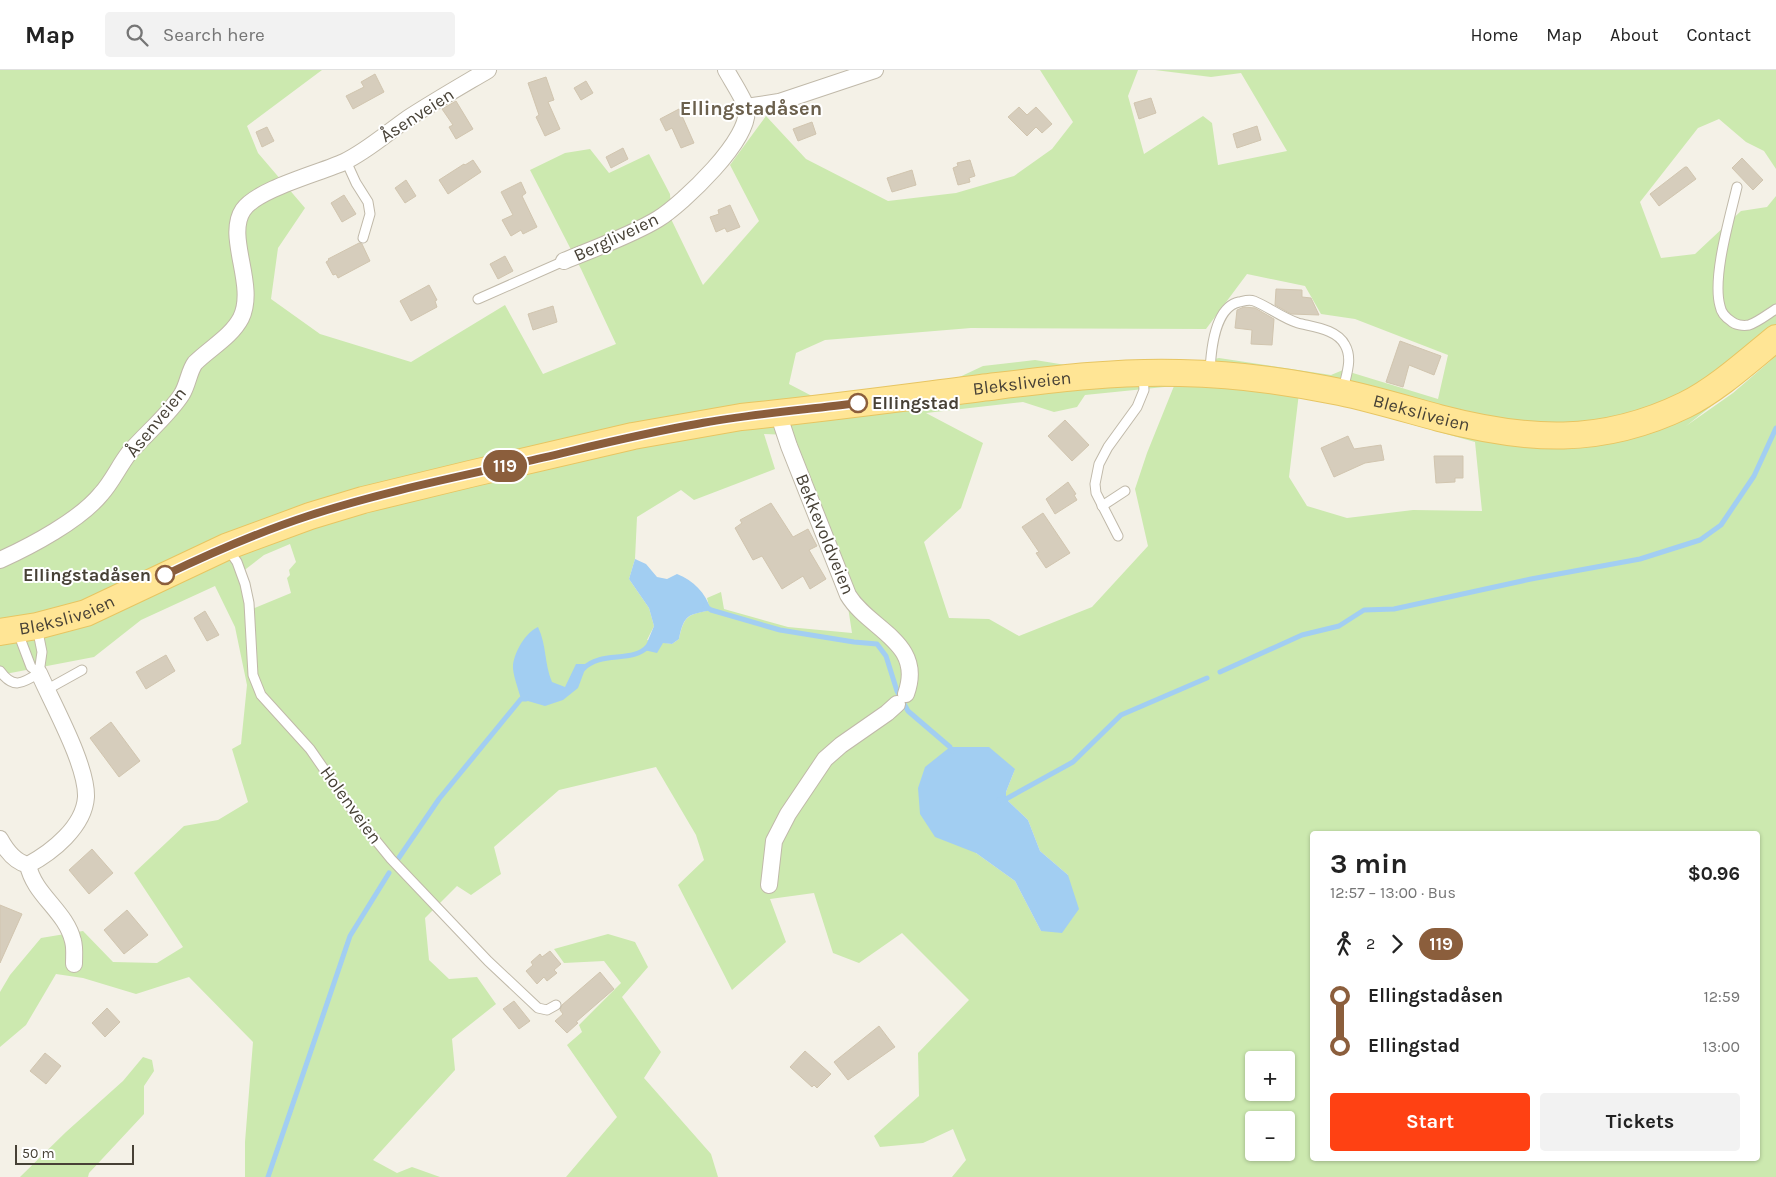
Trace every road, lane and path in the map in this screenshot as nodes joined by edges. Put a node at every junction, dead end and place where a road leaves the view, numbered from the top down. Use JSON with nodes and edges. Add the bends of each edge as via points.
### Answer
{"nodes":[{"id":1,"x":488,"y":70,"type":"edge"},
{"id":2,"x":726,"y":70,"type":"edge"},
{"id":3,"x":875,"y":70,"type":"edge"},
{"id":4,"x":746,"y":107,"type":"junction"},
{"id":5,"x":346,"y":161,"type":"junction"},
{"id":6,"x":1737,"y":187,"type":"dead end"},
{"id":7,"x":362,"y":238,"type":"dead end"},
{"id":8,"x":564,"y":261,"type":"joint"},
{"id":9,"x":478,"y":298,"type":"dead end"},
{"id":10,"x":1776,"y":309,"type":"edge"},
{"id":11,"x":1776,"y":338,"type":"edge"},
{"id":12,"x":1143,"y":373,"type":"junction"},
{"id":13,"x":1210,"y":374,"type":"junction"},
{"id":14,"x":1342,"y":392,"type":"junction"},
{"id":15,"x":778,"y":413,"type":"junction"},
{"id":16,"x":1125,"y":491,"type":"dead end"},
{"id":17,"x":1102,"y":506,"type":"junction"},
{"id":18,"x":1118,"y":536,"type":"dead end"},
{"id":19,"x":226,"y":547,"type":"junction"},
{"id":20,"x":0,"y":560,"type":"edge"},
{"id":21,"x":18,"y":629,"type":"edge"},
{"id":22,"x":82,"y":670,"type":"dead end"},
{"id":23,"x":0,"y":671,"type":"edge"},
{"id":24,"x":39,"y":673,"type":"junction"},
{"id":25,"x":46,"y":690,"type":"junction"},
{"id":26,"x":0,"y":839,"type":"edge"},
{"id":27,"x":28,"y":865,"type":"junction"},
{"id":28,"x":769,"y":885,"type":"dead end"},
{"id":29,"x":74,"y":964,"type":"dead end"},
{"id":30,"x":556,"y":1005,"type":"dead end"}],
"edges":[{"from":1,"to":5,"type":"street","name":"Åsenveien"},
{"from":2,"to":4,"type":"street"},
{"from":3,"to":4,"type":"street","via":[[779,102]]},
{"from":4,"to":8,"type":"street","name":"Bergliveien","via":[[746,119],[737,139],[715,168],[685,198],[648,225]]},
{"from":5,"to":7,"type":"lane","via":[[368,202],[370,214]]},
{"from":5,"to":20,"type":"street","name":"Åsenveien","via":[[250,201],[240,215],[238,230],[246,290],[241,317],[235,327],[195,363],[182,394],[129,454],[102,494],[86,510]]},
{"from":6,"to":10,"type":"lane","via":[[1722,257],[1718,292],[1720,307],[1724,316],[1739,325],[1749,325]]},
{"from":8,"to":9,"type":"lane"},
{"from":11,"to":14,"type":"main road","name":"Bleksliveien","via":[[1687,404],[1643,423],[1603,433],[1556,436],[1495,430]]},
{"from":12,"to":13,"type":"main road","name":"Bleksliveien"},
{"from":12,"to":15,"type":"main road","name":"Bleksliveien","via":[[1037,381]]},
{"from":12,"to":17,"type":"lane","via":[[1144,390],[1138,406],[1108,447],[1100,464],[1095,484]]},
{"from":13,"to":14,"type":"main road","name":"Bleksliveien"},
{"from":13,"to":14,"type":"lane","via":[[1212,347],[1221,316],[1233,303],[1253,301],[1298,323],[1336,335],[1345,344],[1349,366]]},
{"from":15,"to":19,"type":"main road","name":"Bleksliveien","via":[[642,434],[470,474],[363,500]]},
{"from":15,"to":28,"type":"street","name":"Bekkevoldveien","via":[[848,595],[859,611],[903,648],[910,673],[902,699],[825,759],[788,814],[774,841]]},
{"from":16,"to":17,"type":"lane"},
{"from":17,"to":18,"type":"lane"},
{"from":19,"to":21,"type":"main road","name":"Bleksliveien","via":[[86,613]]},
{"from":19,"to":30,"type":"lane","name":"Holenveien","via":[[237,562],[245,584],[253,675],[261,694],[310,749],[391,859],[488,961],[538,1008],[547,1010]]},
{"from":21,"to":24,"type":"lane","via":[[31,667]]},
{"from":21,"to":24,"type":"lane","via":[[42,652]]},
{"from":22,"to":25,"type":"lane"},
{"from":23,"to":24,"type":"lane","via":[[14,684]]},
{"from":24,"to":25,"type":"street"},
{"from":25,"to":27,"type":"street","via":[[76,756],[84,778],[86,798],[73,828]]},
{"from":26,"to":27,"type":"street","via":[[12,855]]},
{"from":27,"to":29,"type":"street","via":[[35,883],[70,930],[74,941]]}]}
